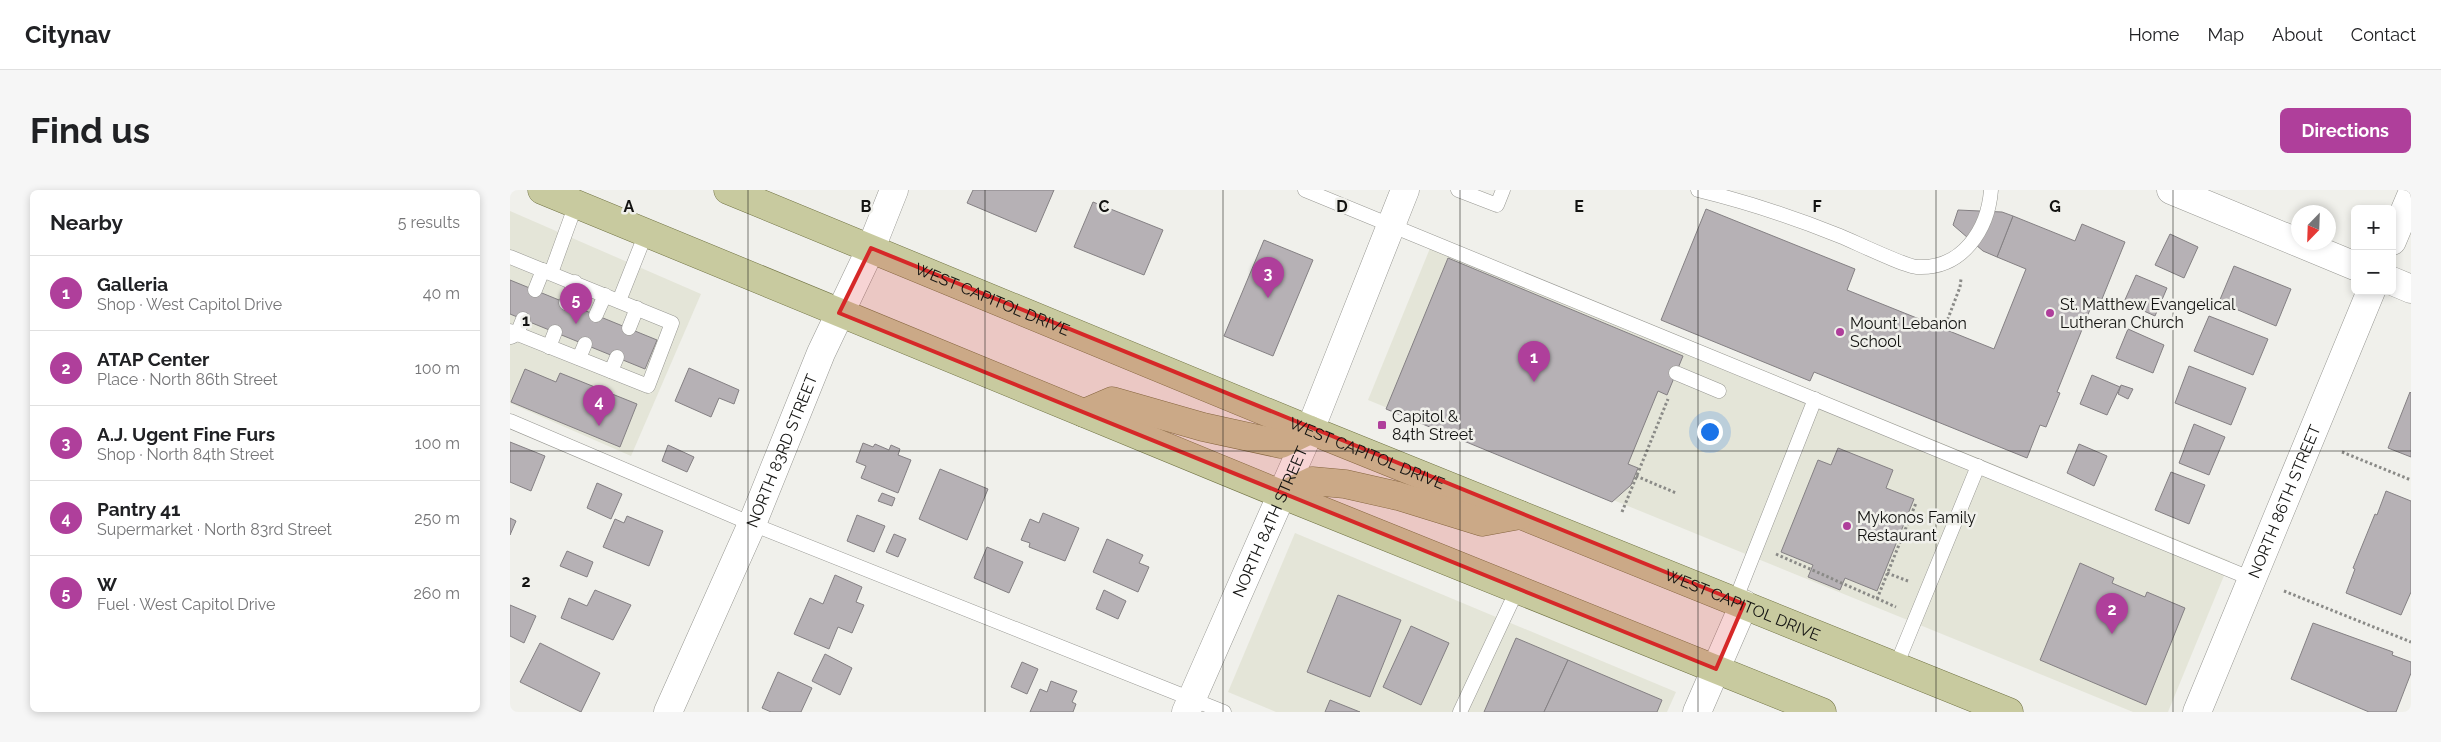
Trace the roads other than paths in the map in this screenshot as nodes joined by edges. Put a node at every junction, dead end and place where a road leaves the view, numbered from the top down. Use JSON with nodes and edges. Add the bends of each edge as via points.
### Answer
{"nodes":[{"id":1,"x":542,"y":190,"type":"edge"},
{"id":2,"x":728,"y":190,"type":"edge"},
{"id":3,"x":894,"y":190,"type":"edge"},
{"id":4,"x":1305,"y":190,"type":"edge"},
{"id":5,"x":1405,"y":190,"type":"edge"},
{"id":6,"x":1458,"y":190,"type":"edge"},
{"id":7,"x":1503,"y":190,"type":"edge"},
{"id":8,"x":1698,"y":190,"type":"edge"},
{"id":9,"x":1756,"y":190,"type":"edge"},
{"id":10,"x":1991,"y":190,"type":"edge"},
{"id":11,"x":2171,"y":190,"type":"edge"},
{"id":12,"x":2411,"y":196,"type":"edge"},
{"id":13,"x":576,"y":204,"type":"junction"},
{"id":14,"x":1752,"y":204,"type":"junction"},
{"id":15,"x":1391,"y":225,"type":"junction"},
{"id":16,"x":2396,"y":232,"type":"edge"},
{"id":17,"x":646,"y":233,"type":"junction"},
{"id":18,"x":870,"y":248,"type":"junction"},
{"id":19,"x":510,"y":256,"type":"edge"},
{"id":20,"x":2351,"y":264,"type":"edge"},
{"id":21,"x":547,"y":271,"type":"junction"},
{"id":22,"x":575,"y":282,"type":"junction"},
{"id":23,"x":2396,"y":283,"type":"edge"},
{"id":24,"x":2411,"y":289,"type":"edge"},
{"id":25,"x":535,"y":290,"type":"dead end"},
{"id":26,"x":605,"y":295,"type":"junction"},
{"id":27,"x":2369,"y":295,"type":"edge"},
{"id":28,"x":620,"y":301,"type":"junction"},
{"id":29,"x":566,"y":303,"type":"dead end"},
{"id":30,"x":637,"y":308,"type":"junction"},
{"id":31,"x":839,"y":313,"type":"junction"},
{"id":32,"x":596,"y":315,"type":"dead end"},
{"id":33,"x":523,"y":319,"type":"dead end"},
{"id":34,"x":629,"y":328,"type":"dead end"},
{"id":35,"x":555,"y":332,"type":"dead end"},
{"id":36,"x":512,"y":334,"type":"edge"},
{"id":37,"x":584,"y":344,"type":"dead end"},
{"id":38,"x":549,"y":347,"type":"junction"},
{"id":39,"x":617,"y":357,"type":"dead end"},
{"id":40,"x":578,"y":358,"type":"junction"},
{"id":41,"x":611,"y":371,"type":"junction"},
{"id":42,"x":1676,"y":373,"type":"dead end"},
{"id":43,"x":1719,"y":391,"type":"dead end"},
{"id":44,"x":1815,"y":399,"type":"junction"},
{"id":45,"x":1084,"y":413,"type":"junction"},
{"id":46,"x":510,"y":421,"type":"edge"},
{"id":47,"x":1310,"y":430,"type":"junction"},
{"id":48,"x":1978,"y":466,"type":"junction"},
{"id":49,"x":1283,"y":495,"type":"junction"},
{"id":50,"x":1520,"y":515,"type":"junction"},
{"id":51,"x":752,"y":524,"type":"junction"},
{"id":52,"x":2252,"y":579,"type":"junction"},
{"id":53,"x":1518,"y":590,"type":"junction"},
{"id":54,"x":1739,"y":603,"type":"junction"},
{"id":55,"x":1896,"y":666,"type":"junction"},
{"id":56,"x":1716,"y":669,"type":"junction"},
{"id":57,"x":1189,"y":705,"type":"edge"},
{"id":58,"x":2199,"y":710,"type":"edge"},
{"id":59,"x":668,"y":712,"type":"edge"},
{"id":60,"x":1224,"y":712,"type":"edge"},
{"id":61,"x":1460,"y":712,"type":"edge"},
{"id":62,"x":1697,"y":712,"type":"edge"},
{"id":63,"x":1822,"y":712,"type":"edge"},
{"id":64,"x":2009,"y":712,"type":"edge"}],
"edges":[{"from":1,"to":13,"type":"main road"},
{"from":2,"to":18,"type":"main road","name":"WEST CAPITOL DRIVE"},
{"from":3,"to":18,"type":"street","name":"NORTH 83RD STREET"},
{"from":4,"to":15,"type":"lane"},
{"from":5,"to":15,"type":"street","name":"NORTH 84TH STREET"},
{"from":6,"to":7,"type":"lane","via":[[1497,205]]},
{"from":8,"to":14,"type":"lane"},
{"from":9,"to":14,"type":"lane"},
{"from":10,"to":14,"type":"lane","via":[[1985,221],[1969,248],[1944,263],[1917,267],[1786,214]]},
{"from":11,"to":20,"type":"street"},
{"from":12,"to":16,"type":"street"},
{"from":13,"to":17,"type":"main road"},
{"from":13,"to":21,"type":"lane"},
{"from":15,"to":44,"type":"lane"},
{"from":15,"to":47,"type":"street","name":"NORTH 84TH STREET"},
{"from":17,"to":28,"type":"lane"},
{"from":17,"to":31,"type":"main road"},
{"from":18,"to":31,"type":"street","name":"NORTH 83RD STREET"},
{"from":18,"to":47,"type":"main road","name":"WEST CAPITOL DRIVE"},
{"from":19,"to":21,"type":"lane"},
{"from":21,"to":22,"type":"lane"},
{"from":21,"to":25,"type":"lane"},
{"from":22,"to":26,"type":"lane"},
{"from":22,"to":29,"type":"lane"},
{"from":23,"to":24,"type":"street"},
{"from":26,"to":28,"type":"lane"},
{"from":26,"to":32,"type":"lane"},
{"from":27,"to":52,"type":"street","name":"NORTH 86TH STREET"},
{"from":28,"to":30,"type":"lane"},
{"from":30,"to":34,"type":"lane"},
{"from":30,"to":41,"type":"lane","via":[[672,323],[648,386]]},
{"from":31,"to":45,"type":"main road"},
{"from":31,"to":51,"type":"street","name":"NORTH 83RD STREET"},
{"from":33,"to":36,"type":"lane"},
{"from":35,"to":38,"type":"lane"},
{"from":36,"to":38,"type":"lane"},
{"from":37,"to":40,"type":"lane"},
{"from":38,"to":40,"type":"lane"},
{"from":39,"to":41,"type":"lane"},
{"from":40,"to":41,"type":"lane"},
{"from":42,"to":43,"type":"lane"},
{"from":44,"to":48,"type":"lane"},
{"from":44,"to":54,"type":"lane","via":[[1759,539]]},
{"from":45,"to":47,"type":"main road","via":[[1112,401],[1203,427],[1282,444]]},
{"from":45,"to":49,"type":"main road"},
{"from":46,"to":51,"type":"lane"},
{"from":47,"to":49,"type":"street","name":"NORTH 84TH STREET"},
{"from":47,"to":50,"type":"main road","name":"WEST CAPITOL DRIVE"},
{"from":48,"to":52,"type":"lane"},
{"from":48,"to":55,"type":"lane"},
{"from":49,"to":50,"type":"main road","via":[[1312,481],[1345,484],[1398,496],[1482,522]]},
{"from":49,"to":53,"type":"main road"},
{"from":49,"to":57,"type":"street","name":"NORTH 84TH STREET"},
{"from":50,"to":54,"type":"main road","name":"WEST CAPITOL DRIVE"},
{"from":51,"to":57,"type":"lane"},
{"from":51,"to":59,"type":"street","name":"NORTH 83RD STREET"},
{"from":52,"to":58,"type":"street","name":"NORTH 86TH STREET"},
{"from":53,"to":56,"type":"main road"},
{"from":53,"to":61,"type":"lane"},
{"from":54,"to":55,"type":"main road","name":"WEST CAPITOL DRIVE"},
{"from":54,"to":56,"type":"street"},
{"from":55,"to":64,"type":"main road","name":"WEST CAPITOL DRIVE"},
{"from":56,"to":62,"type":"street"},
{"from":56,"to":63,"type":"main road"},
{"from":57,"to":60,"type":"lane"}]}
